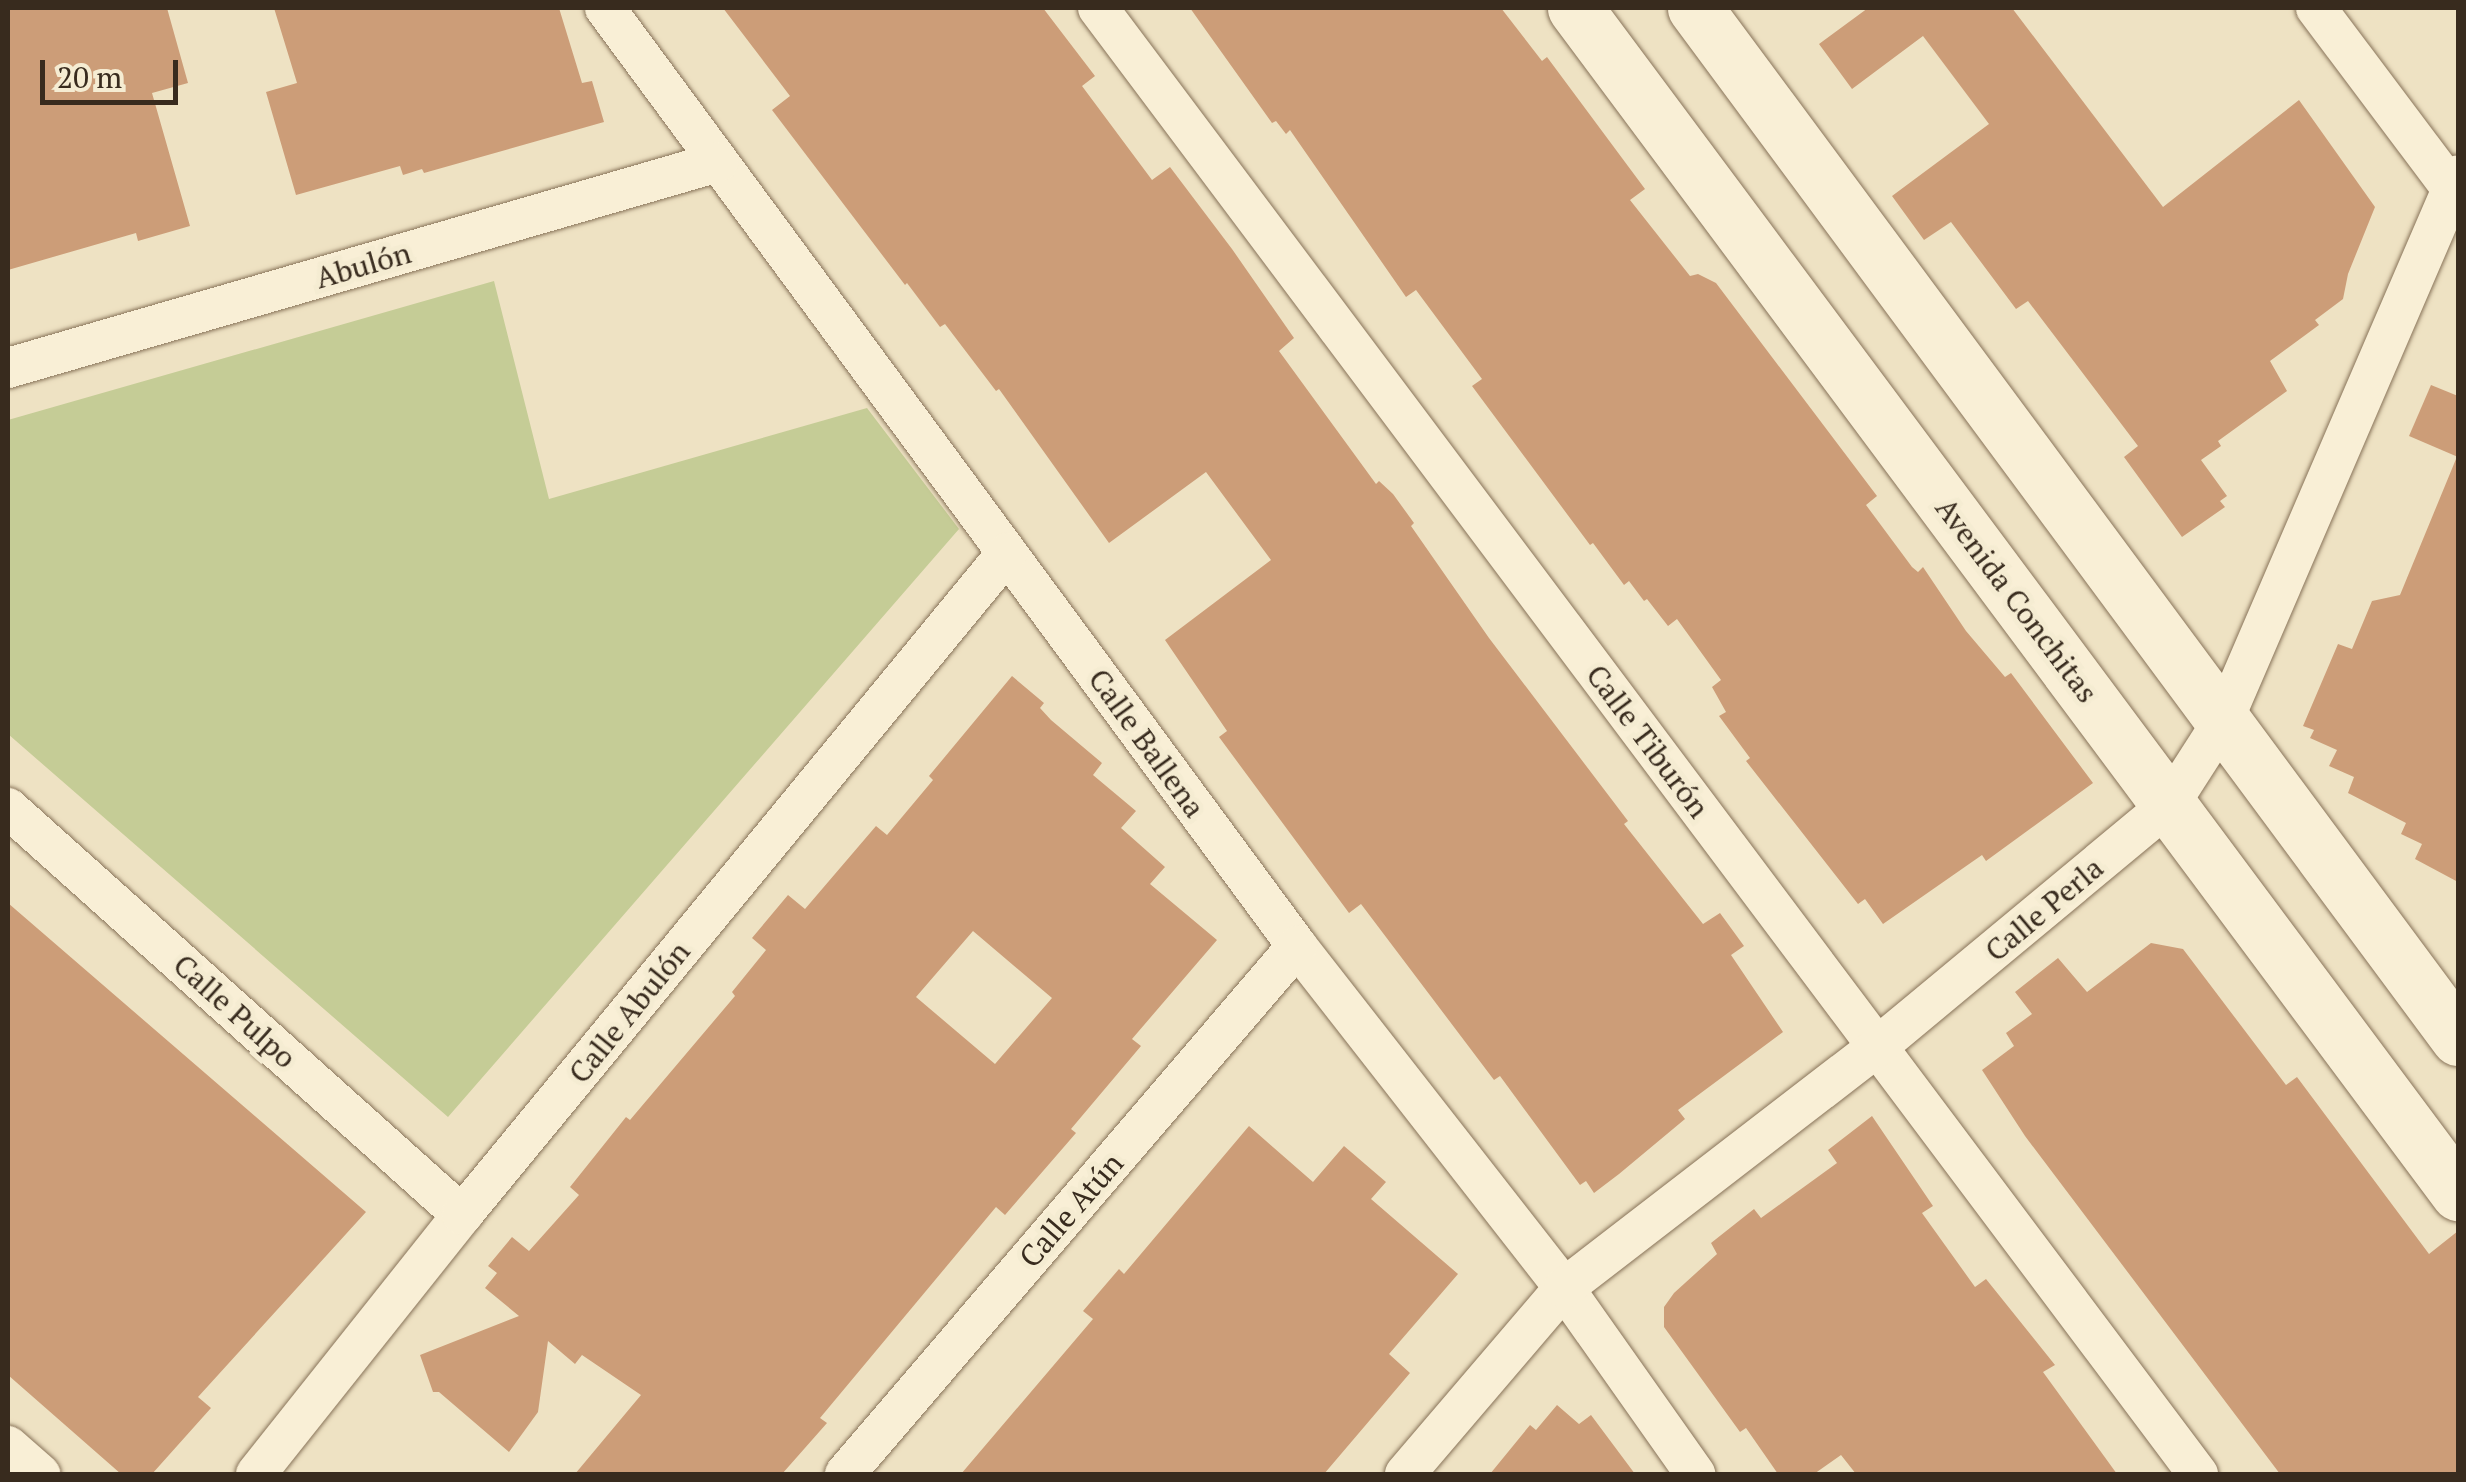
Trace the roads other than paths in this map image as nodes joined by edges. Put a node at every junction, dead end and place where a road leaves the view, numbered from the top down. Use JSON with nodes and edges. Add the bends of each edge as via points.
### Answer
{"nodes":[{"id":1,"x":605,"y":8,"type":"edge"},
{"id":2,"x":1098,"y":8,"type":"edge"},
{"id":3,"x":1575,"y":8,"type":"edge"},
{"id":4,"x":1695,"y":8,"type":"edge"},
{"id":5,"x":2316,"y":8,"type":"edge"},
{"id":6,"x":718,"y":162,"type":"junction"},
{"id":7,"x":2455,"y":182,"type":"edge"},
{"id":8,"x":8,"y":368,"type":"edge"},
{"id":9,"x":1007,"y":553,"type":"junction"},
{"id":10,"x":2223,"y":720,"type":"junction"},
{"id":11,"x":2169,"y":805,"type":"junction"},
{"id":12,"x":8,"y":808,"type":"edge"},
{"id":13,"x":1297,"y":946,"type":"junction"},
{"id":14,"x":2458,"y":1038,"type":"edge"},
{"id":15,"x":1877,"y":1047,"type":"junction"},
{"id":16,"x":2458,"y":1193,"type":"edge"},
{"id":17,"x":462,"y":1214,"type":"junction"},
{"id":18,"x":1564,"y":1288,"type":"junction"},
{"id":19,"x":8,"y":1446,"type":"edge"},
{"id":20,"x":40,"y":1474,"type":"edge"},
{"id":21,"x":256,"y":1474,"type":"edge"},
{"id":22,"x":845,"y":1474,"type":"edge"},
{"id":23,"x":1404,"y":1474,"type":"edge"},
{"id":24,"x":1695,"y":1474,"type":"edge"},
{"id":25,"x":2198,"y":1474,"type":"edge"}],
"edges":[{"from":1,"to":6,"type":"street","name":"Calle Ballena"},
{"from":2,"to":15,"type":"street","name":"Calle Tiburón"},
{"from":3,"to":11,"type":"street","name":"Avenida Conchitas"},
{"from":4,"to":10,"type":"street"},
{"from":5,"to":7,"type":"street"},
{"from":6,"to":8,"type":"street","name":"Abulón"},
{"from":6,"to":9,"type":"street","name":"Calle Ballena"},
{"from":7,"to":10,"type":"street","name":"Calle Perla"},
{"from":9,"to":13,"type":"street","name":"Calle Ballena"},
{"from":9,"to":17,"type":"street","name":"Calle Abulón"},
{"from":10,"to":11,"type":"street","name":"Calle Perla"},
{"from":10,"to":14,"type":"street"},
{"from":11,"to":15,"type":"street","name":"Calle Perla"},
{"from":11,"to":16,"type":"street","name":"Avenida Conchitas"},
{"from":12,"to":17,"type":"street","name":"Calle Pulpo"},
{"from":13,"to":18,"type":"street","name":"Calle Ballena"},
{"from":13,"to":22,"type":"street","name":"Calle Atún"},
{"from":15,"to":18,"type":"street","name":"Calle Perla"},
{"from":15,"to":25,"type":"street","name":"Calle Tiburón"},
{"from":17,"to":21,"type":"street","name":"Calle Abulón"},
{"from":18,"to":23,"type":"street","name":"Calle Perla"},
{"from":18,"to":24,"type":"street","name":"Calle Ballena"},
{"from":19,"to":20,"type":"street"}]}
